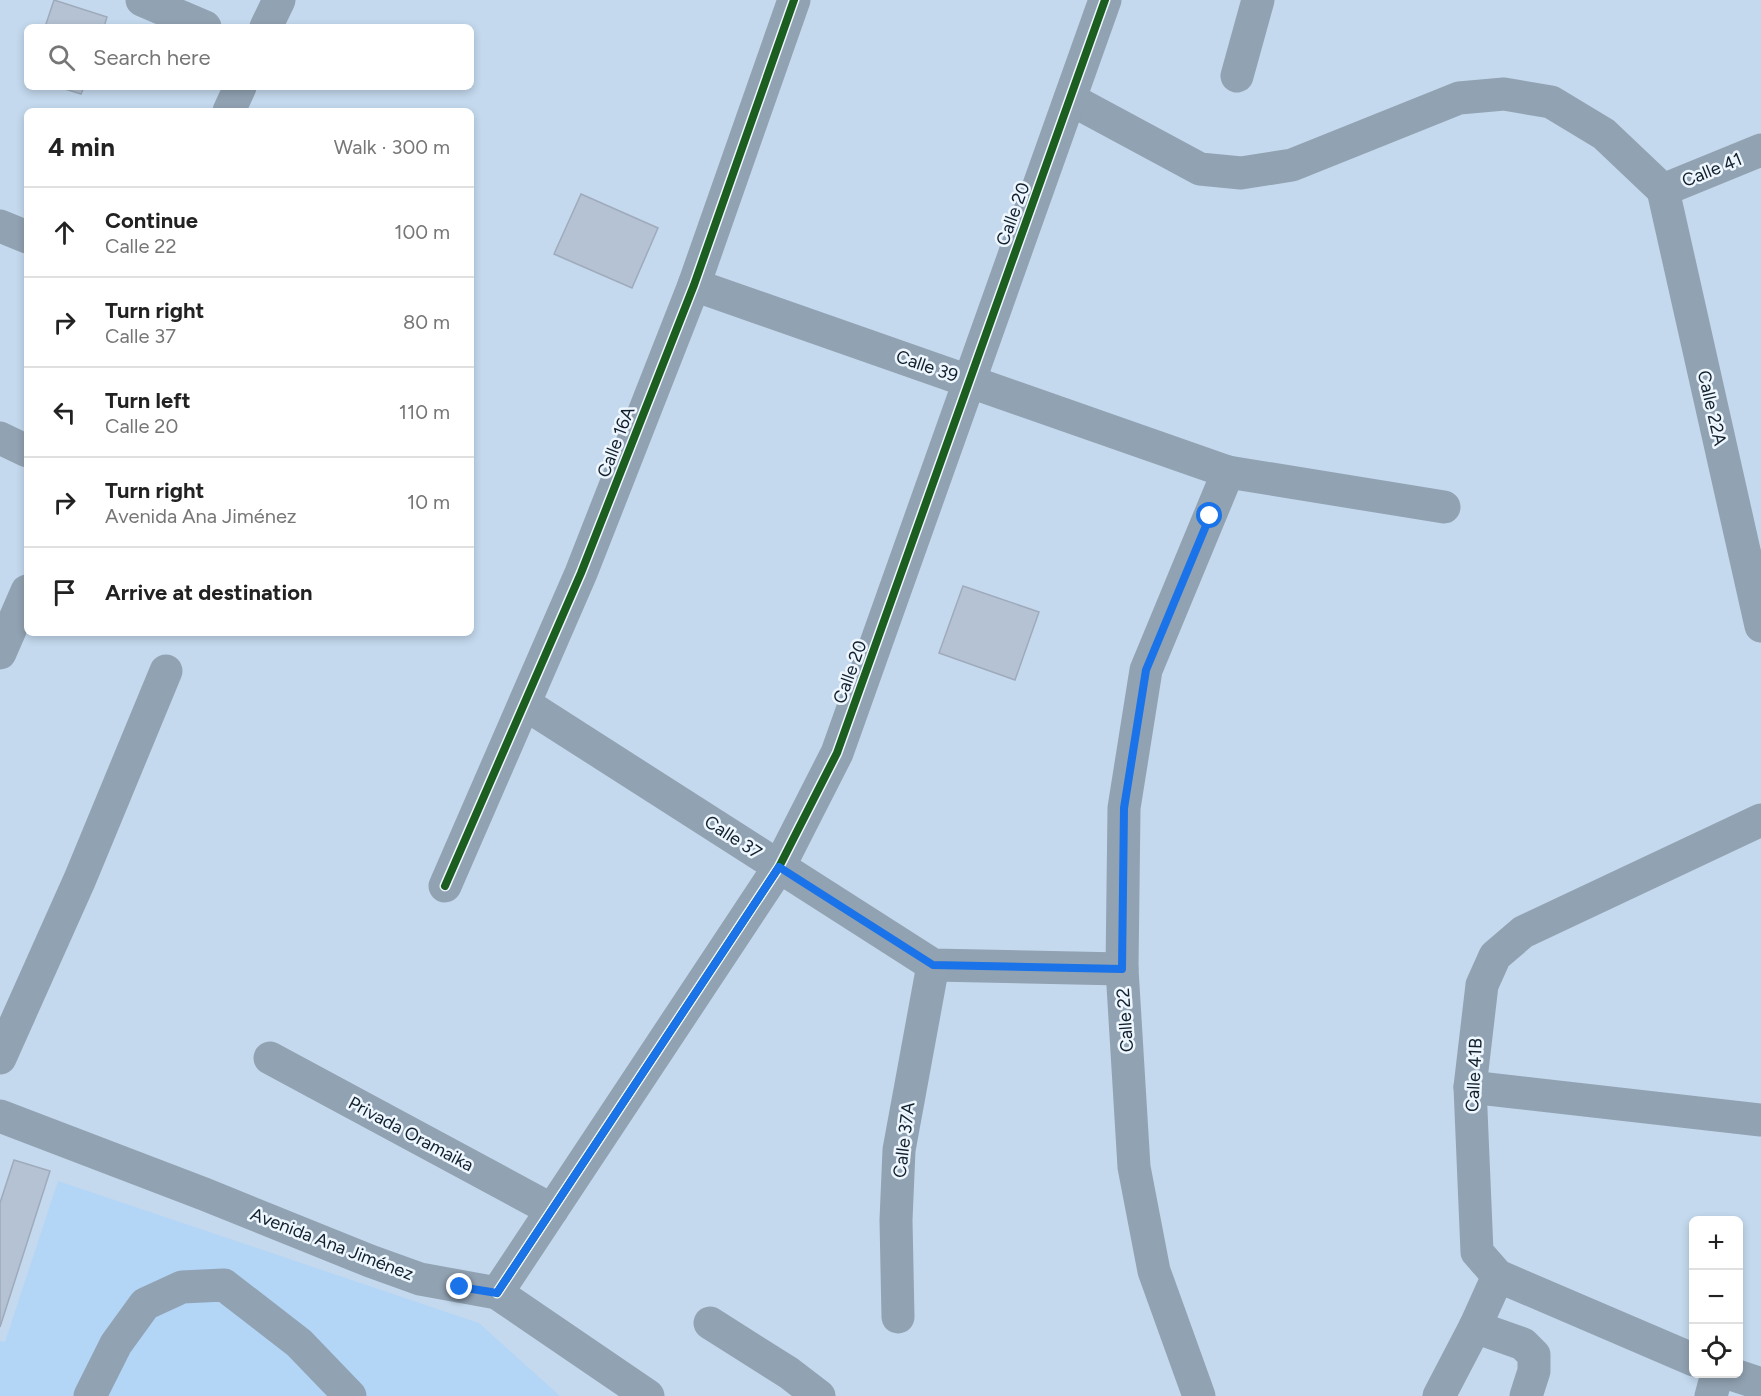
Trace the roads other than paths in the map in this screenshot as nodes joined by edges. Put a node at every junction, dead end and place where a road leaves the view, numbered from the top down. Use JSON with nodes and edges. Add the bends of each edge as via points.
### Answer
{"nodes":[{"id":1,"x":142,"y":0,"type":"edge"},
{"id":2,"x":279,"y":0,"type":"edge"},
{"id":3,"x":794,"y":0,"type":"edge"},
{"id":4,"x":1105,"y":0,"type":"edge"},
{"id":5,"x":1258,"y":0,"type":"edge"},
{"id":6,"x":198,"y":24,"type":"edge"},
{"id":7,"x":267,"y":24,"type":"edge"},
{"id":8,"x":1237,"y":76,"type":"dead end"},
{"id":9,"x":239,"y":90,"type":"edge"},
{"id":10,"x":1070,"y":99,"type":"junction"},
{"id":11,"x":230,"y":108,"type":"edge"},
{"id":12,"x":1761,"y":150,"type":"edge"},
{"id":13,"x":1663,"y":190,"type":"junction"},
{"id":14,"x":0,"y":226,"type":"edge"},
{"id":15,"x":24,"y":236,"type":"edge"},
{"id":16,"x":694,"y":285,"type":"junction"},
{"id":17,"x":970,"y":380,"type":"junction"},
{"id":18,"x":0,"y":438,"type":"edge"},
{"id":19,"x":24,"y":450,"type":"edge"},
{"id":20,"x":1228,"y":472,"type":"junction"},
{"id":21,"x":1444,"y":507,"type":"dead end"},
{"id":22,"x":24,"y":598,"type":"edge"},
{"id":23,"x":1761,"y":626,"type":"edge"},
{"id":24,"x":0,"y":653,"type":"edge"},
{"id":25,"x":166,"y":671,"type":"dead end"},
{"id":26,"x":525,"y":704,"type":"junction"},
{"id":27,"x":1761,"y":820,"type":"edge"},
{"id":28,"x":779,"y":867,"type":"junction"},
{"id":29,"x":445,"y":886,"type":"dead end"},
{"id":30,"x":933,"y":965,"type":"junction"},
{"id":31,"x":1122,"y":969,"type":"junction"},
{"id":32,"x":270,"y":1058,"type":"dead end"},
{"id":33,"x":0,"y":1059,"type":"edge"},
{"id":34,"x":1470,"y":1087,"type":"junction"},
{"id":35,"x":0,"y":1116,"type":"edge"},
{"id":36,"x":1761,"y":1120,"type":"edge"},
{"id":37,"x":552,"y":1210,"type":"junction"},
{"id":38,"x":1498,"y":1276,"type":"junction"},
{"id":39,"x":497,"y":1293,"type":"junction"},
{"id":40,"x":898,"y":1317,"type":"dead end"},
{"id":41,"x":710,"y":1323,"type":"dead end"},
{"id":42,"x":1475,"y":1327,"type":"junction"},
{"id":43,"x":1689,"y":1358,"type":"edge"},
{"id":44,"x":1716,"y":1378,"type":"edge"},
{"id":45,"x":1743,"y":1378,"type":"edge"},
{"id":46,"x":1761,"y":1384,"type":"edge"},
{"id":47,"x":90,"y":1396,"type":"edge"},
{"id":48,"x":350,"y":1396,"type":"edge"},
{"id":49,"x":648,"y":1396,"type":"edge"},
{"id":50,"x":819,"y":1396,"type":"edge"},
{"id":51,"x":1198,"y":1396,"type":"edge"},
{"id":52,"x":1439,"y":1396,"type":"edge"},
{"id":53,"x":1526,"y":1396,"type":"edge"},
{"id":54,"x":1711,"y":1396,"type":"edge"}],
"edges":[{"from":1,"to":6,"type":"street"},
{"from":2,"to":7,"type":"street"},
{"from":3,"to":16,"type":"street","name":"Calle 16A"},
{"from":4,"to":10,"type":"street","name":"Calle 20"},
{"from":5,"to":8,"type":"street"},
{"from":9,"to":11,"type":"street"},
{"from":10,"to":13,"type":"street","via":[[1200,169],[1241,173],[1292,165],[1459,98],[1504,94],[1551,102],[1604,134]]},
{"from":10,"to":17,"type":"street","name":"Calle 20"},
{"from":12,"to":13,"type":"street","name":"Calle 41"},
{"from":13,"to":23,"type":"street","name":"Calle 22A"},
{"from":14,"to":15,"type":"street"},
{"from":16,"to":17,"type":"street","name":"Calle 39"},
{"from":16,"to":26,"type":"street","name":"Calle 16A"},
{"from":17,"to":20,"type":"street","name":"Calle 39"},
{"from":17,"to":28,"type":"street","name":"Calle 20","via":[[837,753]]},
{"from":18,"to":19,"type":"street"},
{"from":20,"to":21,"type":"street","name":"Calle 39"},
{"from":20,"to":31,"type":"street","name":"Calle 22","via":[[1146,670],[1124,808]]},
{"from":22,"to":24,"type":"street"},
{"from":25,"to":33,"type":"street"},
{"from":26,"to":28,"type":"street","name":"Calle 37"},
{"from":26,"to":29,"type":"street","name":"Calle 16A"},
{"from":27,"to":34,"type":"street","name":"Calle 41B","via":[[1523,932],[1495,956],[1482,985]]},
{"from":28,"to":30,"type":"street","name":"Calle 37"},
{"from":28,"to":37,"type":"street","name":"Calle 20"},
{"from":30,"to":31,"type":"street"},
{"from":30,"to":40,"type":"street","name":"Calle 37A","via":[[899,1150]]},
{"from":31,"to":51,"type":"street","name":"Calle 22","via":[[1134,1167],[1154,1271]]},
{"from":32,"to":37,"type":"street","name":"Privada Oramaika"},
{"from":34,"to":36,"type":"street"},
{"from":34,"to":38,"type":"street","name":"Calle 41B","via":[[1477,1252]]},
{"from":35,"to":39,"type":"street","name":"Avenida Ana Jiménez","via":[[380,1265],[420,1279]]},
{"from":37,"to":39,"type":"street","name":"Calle 20"},
{"from":38,"to":42,"type":"street"},
{"from":38,"to":43,"type":"street","name":"Calle 41B"},
{"from":39,"to":49,"type":"street","name":"Avenida Ana Jiménez"},
{"from":41,"to":50,"type":"street"},
{"from":42,"to":52,"type":"street"},
{"from":42,"to":53,"type":"street","via":[[1523,1344],[1534,1355],[1534,1371]]},
{"from":44,"to":54,"type":"street"},
{"from":45,"to":46,"type":"street"},
{"from":47,"to":48,"type":"street","via":[[116,1344],[145,1304],[182,1287],[224,1285],[299,1342]]}]}
